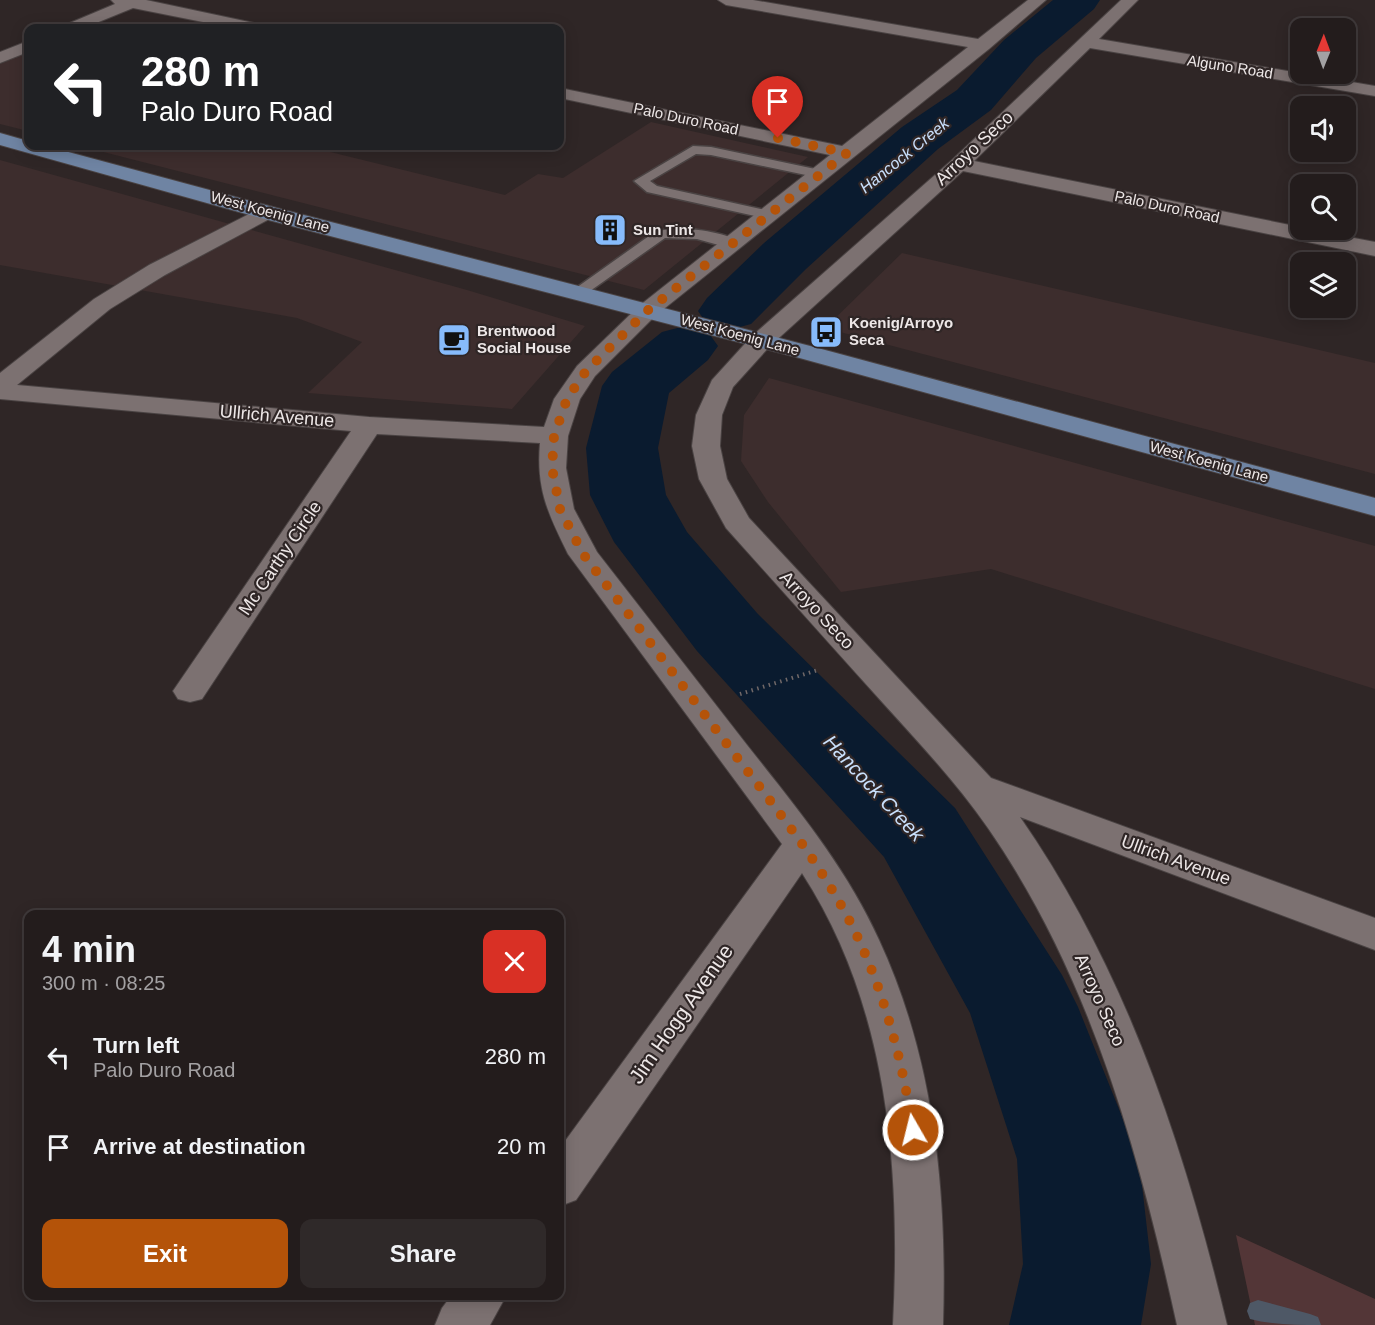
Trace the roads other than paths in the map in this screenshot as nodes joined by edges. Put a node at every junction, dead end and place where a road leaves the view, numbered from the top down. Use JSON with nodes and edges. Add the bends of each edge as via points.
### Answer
{"nodes":[{"id":1,"x":726,"y":0,"type":"edge"},
{"id":2,"x":1038,"y":0,"type":"edge"},
{"id":3,"x":1130,"y":0,"type":"edge"},
{"id":4,"x":129,"y":1,"type":"edge"},
{"id":5,"x":80,"y":24,"type":"edge"},
{"id":6,"x":235,"y":24,"type":"edge"},
{"id":7,"x":1085,"y":42,"type":"junction"},
{"id":8,"x":983,"y":45,"type":"junction"},
{"id":9,"x":24,"y":48,"type":"edge"},
{"id":10,"x":0,"y":58,"type":"edge"},
{"id":11,"x":1375,"y":91,"type":"edge"},
{"id":12,"x":564,"y":94,"type":"edge"},
{"id":13,"x":0,"y":139,"type":"edge"},
{"id":14,"x":24,"y":146,"type":"edge"},
{"id":15,"x":40,"y":150,"type":"edge"},
{"id":16,"x":847,"y":153,"type":"junction"},
{"id":17,"x":959,"y":164,"type":"junction"},
{"id":18,"x":820,"y":174,"type":"junction"},
{"id":19,"x":266,"y":212,"type":"junction"},
{"id":20,"x":769,"y":215,"type":"junction"},
{"id":21,"x":733,"y":244,"type":"junction"},
{"id":22,"x":1375,"y":249,"type":"edge"},
{"id":23,"x":578,"y":293,"type":"junction"},
{"id":24,"x":647,"y":311,"type":"junction"},
{"id":25,"x":761,"y":341,"type":"junction"},
{"id":26,"x":0,"y":386,"type":"edge"},
{"id":27,"x":0,"y":391,"type":"edge"},
{"id":28,"x":369,"y":425,"type":"junction"},
{"id":29,"x":554,"y":436,"type":"junction"},
{"id":30,"x":1375,"y":507,"type":"edge"},
{"id":31,"x":190,"y":691,"type":"dead end"},
{"id":32,"x":977,"y":787,"type":"junction"},
{"id":33,"x":803,"y":843,"type":"junction"},
{"id":34,"x":1375,"y":934,"type":"edge"},
{"id":35,"x":564,"y":1179,"type":"edge"},
{"id":36,"x":478,"y":1300,"type":"edge"},
{"id":37,"x":460,"y":1325,"type":"edge"},
{"id":38,"x":918,"y":1325,"type":"edge"},
{"id":39,"x":1202,"y":1325,"type":"edge"}],
"edges":[{"from":1,"to":8,"type":"street"},
{"from":2,"to":8,"type":"street"},
{"from":3,"to":7,"type":"street","name":"Arroyo Seco"},
{"from":4,"to":5,"type":"street"},
{"from":4,"to":6,"type":"street"},
{"from":7,"to":11,"type":"street","name":"Alguno Road"},
{"from":7,"to":17,"type":"street","name":"Arroyo Seco"},
{"from":8,"to":16,"type":"street"},
{"from":9,"to":10,"type":"street"},
{"from":12,"to":16,"type":"street","name":"Palo Duro Road"},
{"from":13,"to":14,"type":"main road","name":"West Koenig Lane"},
{"from":15,"to":19,"type":"main road","name":"West Koenig Lane"},
{"from":16,"to":18,"type":"street"},
{"from":17,"to":22,"type":"street","name":"Palo Duro Road"},
{"from":17,"to":25,"type":"street","name":"Arroyo Seco"},
{"from":18,"to":20,"type":"street"},
{"from":18,"to":20,"type":"lane","via":[[693,150],[641,181],[652,189]]},
{"from":19,"to":23,"type":"main road","name":"West Koenig Lane"},
{"from":19,"to":26,"type":"street","via":[[102,304]]},
{"from":20,"to":21,"type":"street"},
{"from":21,"to":23,"type":"lane","via":[[701,234],[661,234]]},
{"from":21,"to":24,"type":"street"},
{"from":23,"to":24,"type":"main road","name":"West Koenig Lane"},
{"from":24,"to":25,"type":"main road","name":"West Koenig Lane"},
{"from":24,"to":29,"type":"street","via":[[586,371],[567,399]]},
{"from":25,"to":30,"type":"main road","name":"West Koenig Lane"},
{"from":25,"to":32,"type":"street","name":"Arroyo Seco","via":[[721,385],[709,415],[706,446],[713,479],[736,522]]},
{"from":27,"to":28,"type":"street","name":"Ullrich Avenue"},
{"from":28,"to":29,"type":"street","name":"Ullrich Avenue"},
{"from":28,"to":31,"type":"street","name":"Mc Carthy Circle"},
{"from":29,"to":33,"type":"street","via":[[552,468],[560,509],[583,554]]},
{"from":32,"to":34,"type":"street","name":"Ullrich Avenue"},
{"from":32,"to":39,"type":"street","name":"Arroyo Seco","via":[[1054,904],[1120,1042],[1165,1172]]},
{"from":33,"to":35,"type":"street","name":"Jim Hogg Avenue"},
{"from":33,"to":38,"type":"street","via":[[858,939],[890,1023],[908,1094],[918,1167],[922,1270]]},
{"from":36,"to":37,"type":"street"}]}
